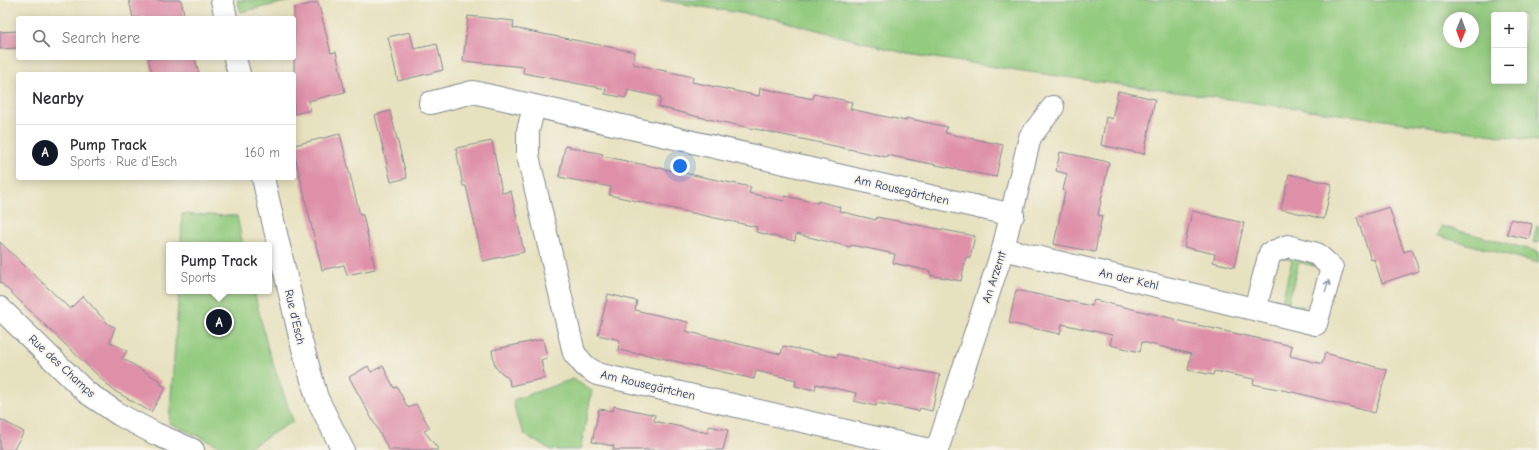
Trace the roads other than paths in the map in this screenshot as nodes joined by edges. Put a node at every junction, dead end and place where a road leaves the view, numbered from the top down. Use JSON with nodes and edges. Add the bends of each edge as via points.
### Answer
{"nodes":[{"id":1,"x":222,"y":0,"type":"edge"},
{"id":2,"x":226,"y":16,"type":"edge"},
{"id":3,"x":236,"y":60,"type":"edge"},
{"id":4,"x":238,"y":72,"type":"edge"},
{"id":5,"x":430,"y":103,"type":"dead end"},
{"id":6,"x":534,"y":106,"type":"junction"},
{"id":7,"x":1053,"y":107,"type":"dead end"},
{"id":8,"x":263,"y":180,"type":"edge"},
{"id":9,"x":1013,"y":215,"type":"junction"},
{"id":10,"x":1004,"y":249,"type":"junction"},
{"id":11,"x":0,"y":308,"type":"edge"},
{"id":12,"x":1255,"y":309,"type":"junction"},
{"id":13,"x":193,"y":450,"type":"edge"},
{"id":14,"x":343,"y":450,"type":"edge"},
{"id":15,"x":929,"y":450,"type":"edge"},
{"id":16,"x":937,"y":450,"type":"edge"}],
"edges":[{"from":1,"to":2,"type":"street"},
{"from":3,"to":4,"type":"street"},
{"from":5,"to":6,"type":"street","name":"Am Rousegärtchen","via":[[473,92]]},
{"from":6,"to":9,"type":"street","name":"Am Rousegärtchen"},
{"from":6,"to":15,"type":"street","name":"Am Rousegärtchen","via":[[528,131],[528,156],[574,353],[585,366],[597,374]]},
{"from":7,"to":9,"type":"street","name":"An Arzemt","via":[[1030,136]]},
{"from":8,"to":14,"type":"street","name":"Rue d'Esch","via":[[300,341],[317,398]]},
{"from":9,"to":10,"type":"street","name":"An Arzemt"},
{"from":10,"to":12,"type":"street","name":"An der Kehl"},
{"from":10,"to":16,"type":"street","name":"An Arzemt"},
{"from":11,"to":13,"type":"street","name":"Rue des Champs","via":[[86,392],[120,415]]},
{"from":12,"to":12,"type":"street","name":"An der Kehl","one_way":true,"via":[[1316,324],[1332,268],[1317,254],[1288,246],[1270,253]]}]}
